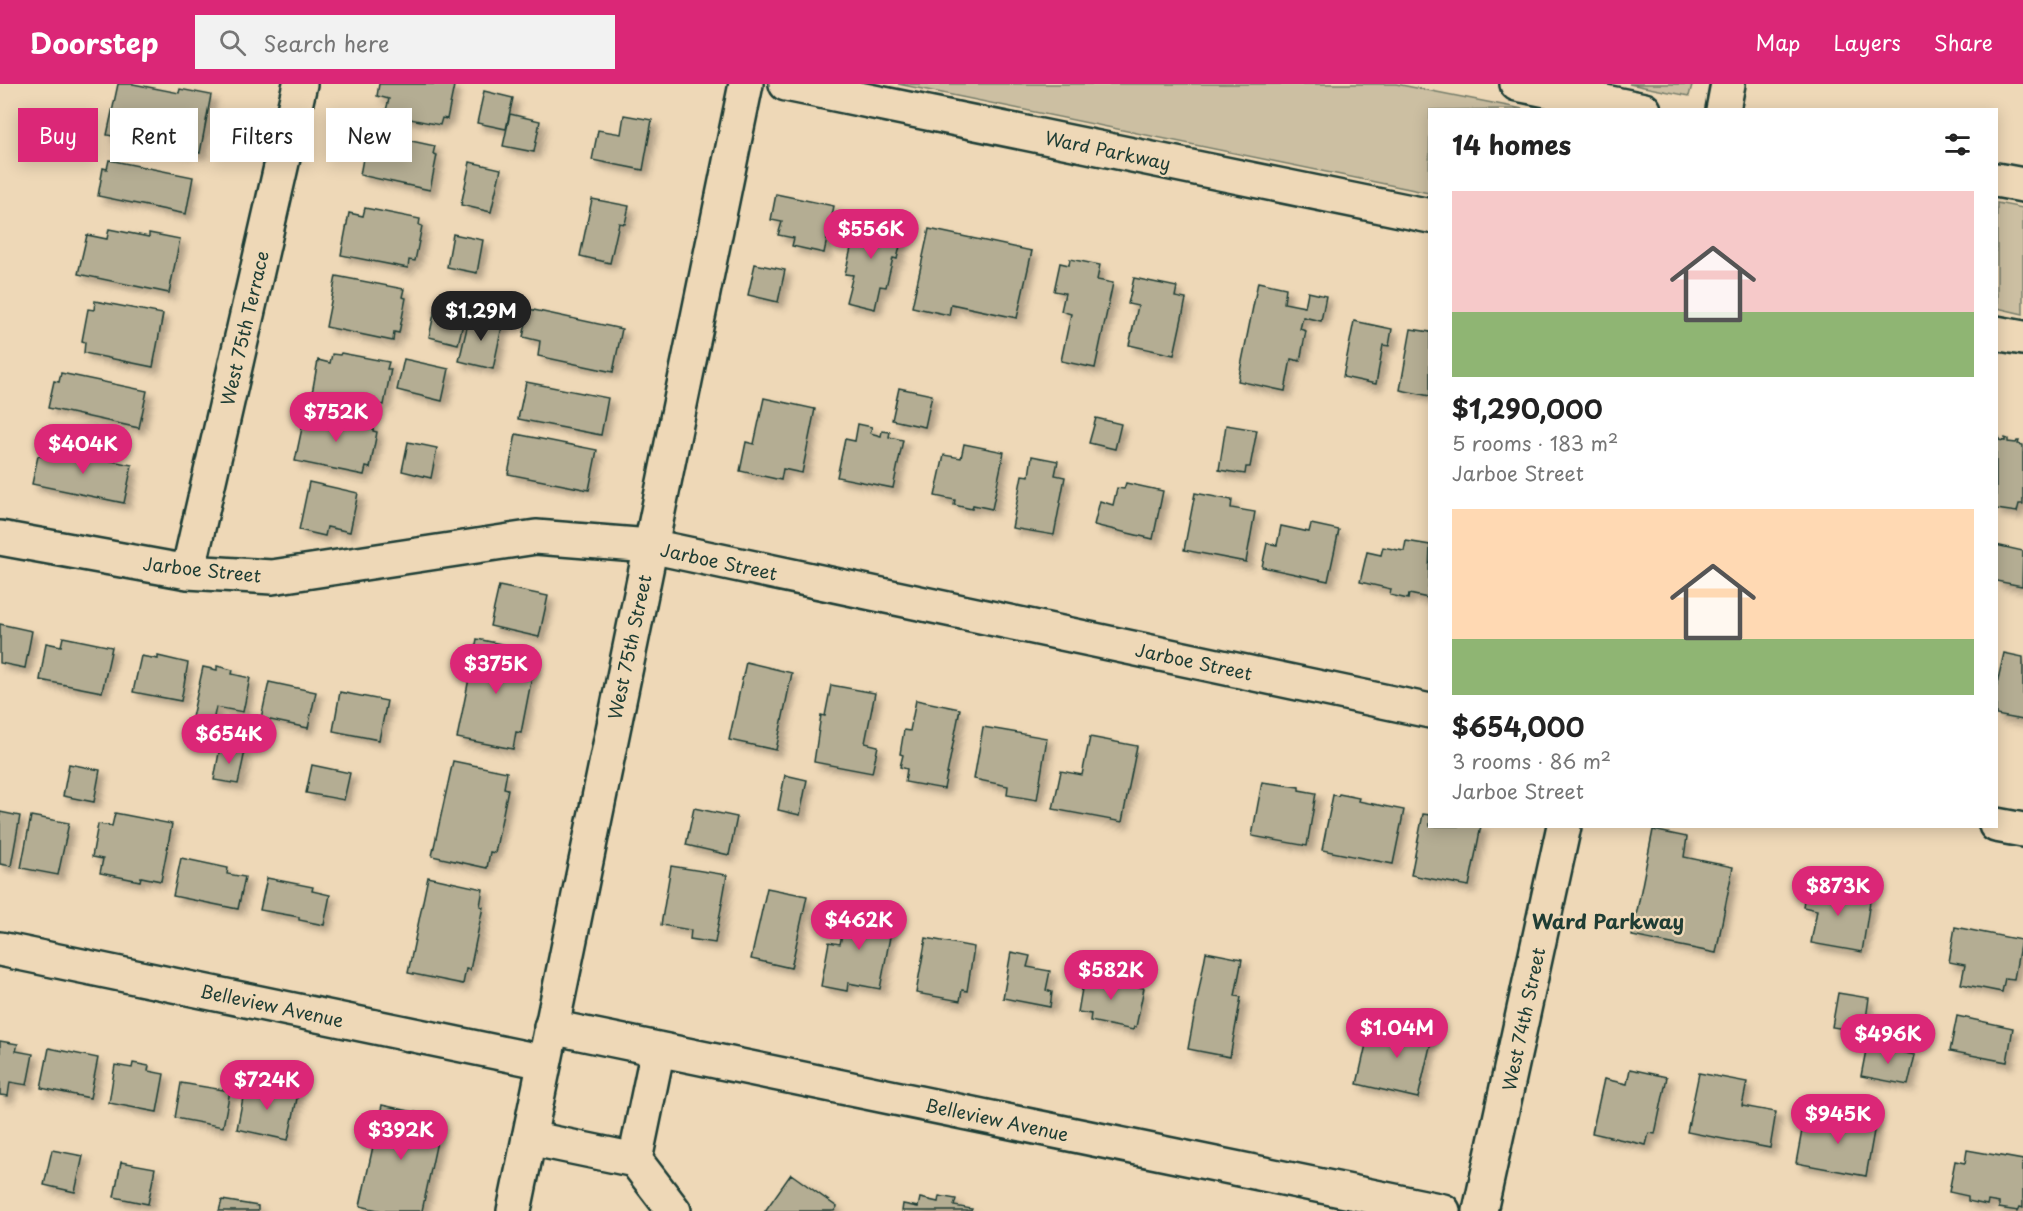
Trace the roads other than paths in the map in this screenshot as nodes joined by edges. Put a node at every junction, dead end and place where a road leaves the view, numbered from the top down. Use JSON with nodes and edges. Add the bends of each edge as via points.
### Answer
{"nodes":[{"id":1,"x":300,"y":84,"type":"edge"},
{"id":2,"x":746,"y":84,"type":"edge"},
{"id":3,"x":786,"y":84,"type":"edge"},
{"id":4,"x":1517,"y":84,"type":"edge"},
{"id":5,"x":1728,"y":84,"type":"edge"},
{"id":6,"x":1634,"y":108,"type":"edge"},
{"id":7,"x":1723,"y":108,"type":"edge"},
{"id":8,"x":1998,"y":180,"type":"edge"},
{"id":9,"x":2023,"y":185,"type":"edge"},
{"id":10,"x":1428,"y":216,"type":"edge"},
{"id":11,"x":1998,"y":333,"type":"edge"},
{"id":12,"x":2023,"y":338,"type":"edge"},
{"id":13,"x":0,"y":538,"type":"edge"},
{"id":14,"x":650,"y":546,"type":"junction"},
{"id":15,"x":188,"y":572,"type":"junction"},
{"id":16,"x":1428,"y":711,"type":"edge"},
{"id":17,"x":1998,"y":825,"type":"edge"},
{"id":18,"x":1564,"y":828,"type":"edge"},
{"id":19,"x":2023,"y":830,"type":"edge"},
{"id":20,"x":0,"y":949,"type":"edge"},
{"id":21,"x":551,"y":1027,"type":"junction"},
{"id":22,"x":658,"y":1049,"type":"junction"},
{"id":23,"x":544,"y":1062,"type":"junction"},
{"id":24,"x":529,"y":1138,"type":"junction"},
{"id":25,"x":635,"y":1160,"type":"junction"},
{"id":26,"x":514,"y":1211,"type":"edge"},
{"id":27,"x":674,"y":1211,"type":"edge"},
{"id":28,"x":1443,"y":1211,"type":"edge"},
{"id":29,"x":1480,"y":1211,"type":"edge"}],
"edges":[{"from":1,"to":15,"type":"street","name":"West 75th Terrace"},
{"from":2,"to":14,"type":"street","name":"West 75th Street"},
{"from":3,"to":10,"type":"street","name":"Ward Parkway"},
{"from":4,"to":6,"type":"street"},
{"from":5,"to":7,"type":"street"},
{"from":8,"to":9,"type":"street"},
{"from":11,"to":12,"type":"street"},
{"from":13,"to":15,"type":"street","name":"Jarboe Street"},
{"from":14,"to":15,"type":"street","name":"Jarboe Street","via":[[536,537],[272,577]]},
{"from":14,"to":16,"type":"street","name":"Jarboe Street"},
{"from":14,"to":21,"type":"street","name":"West 75th Street"},
{"from":17,"to":19,"type":"street"},
{"from":18,"to":29,"type":"street","name":"West 74th Street"},
{"from":20,"to":23,"type":"street","name":"Belleview Avenue"},
{"from":21,"to":22,"type":"street","name":"Belleview Avenue"},
{"from":21,"to":23,"type":"street","name":"West 75th Street"},
{"from":22,"to":25,"type":"street"},
{"from":22,"to":28,"type":"street","name":"Belleview Avenue"},
{"from":23,"to":24,"type":"street","name":"West 75th Street"},
{"from":24,"to":25,"type":"street"},
{"from":24,"to":26,"type":"street","name":"West 75th Street"},
{"from":25,"to":27,"type":"street"}]}
